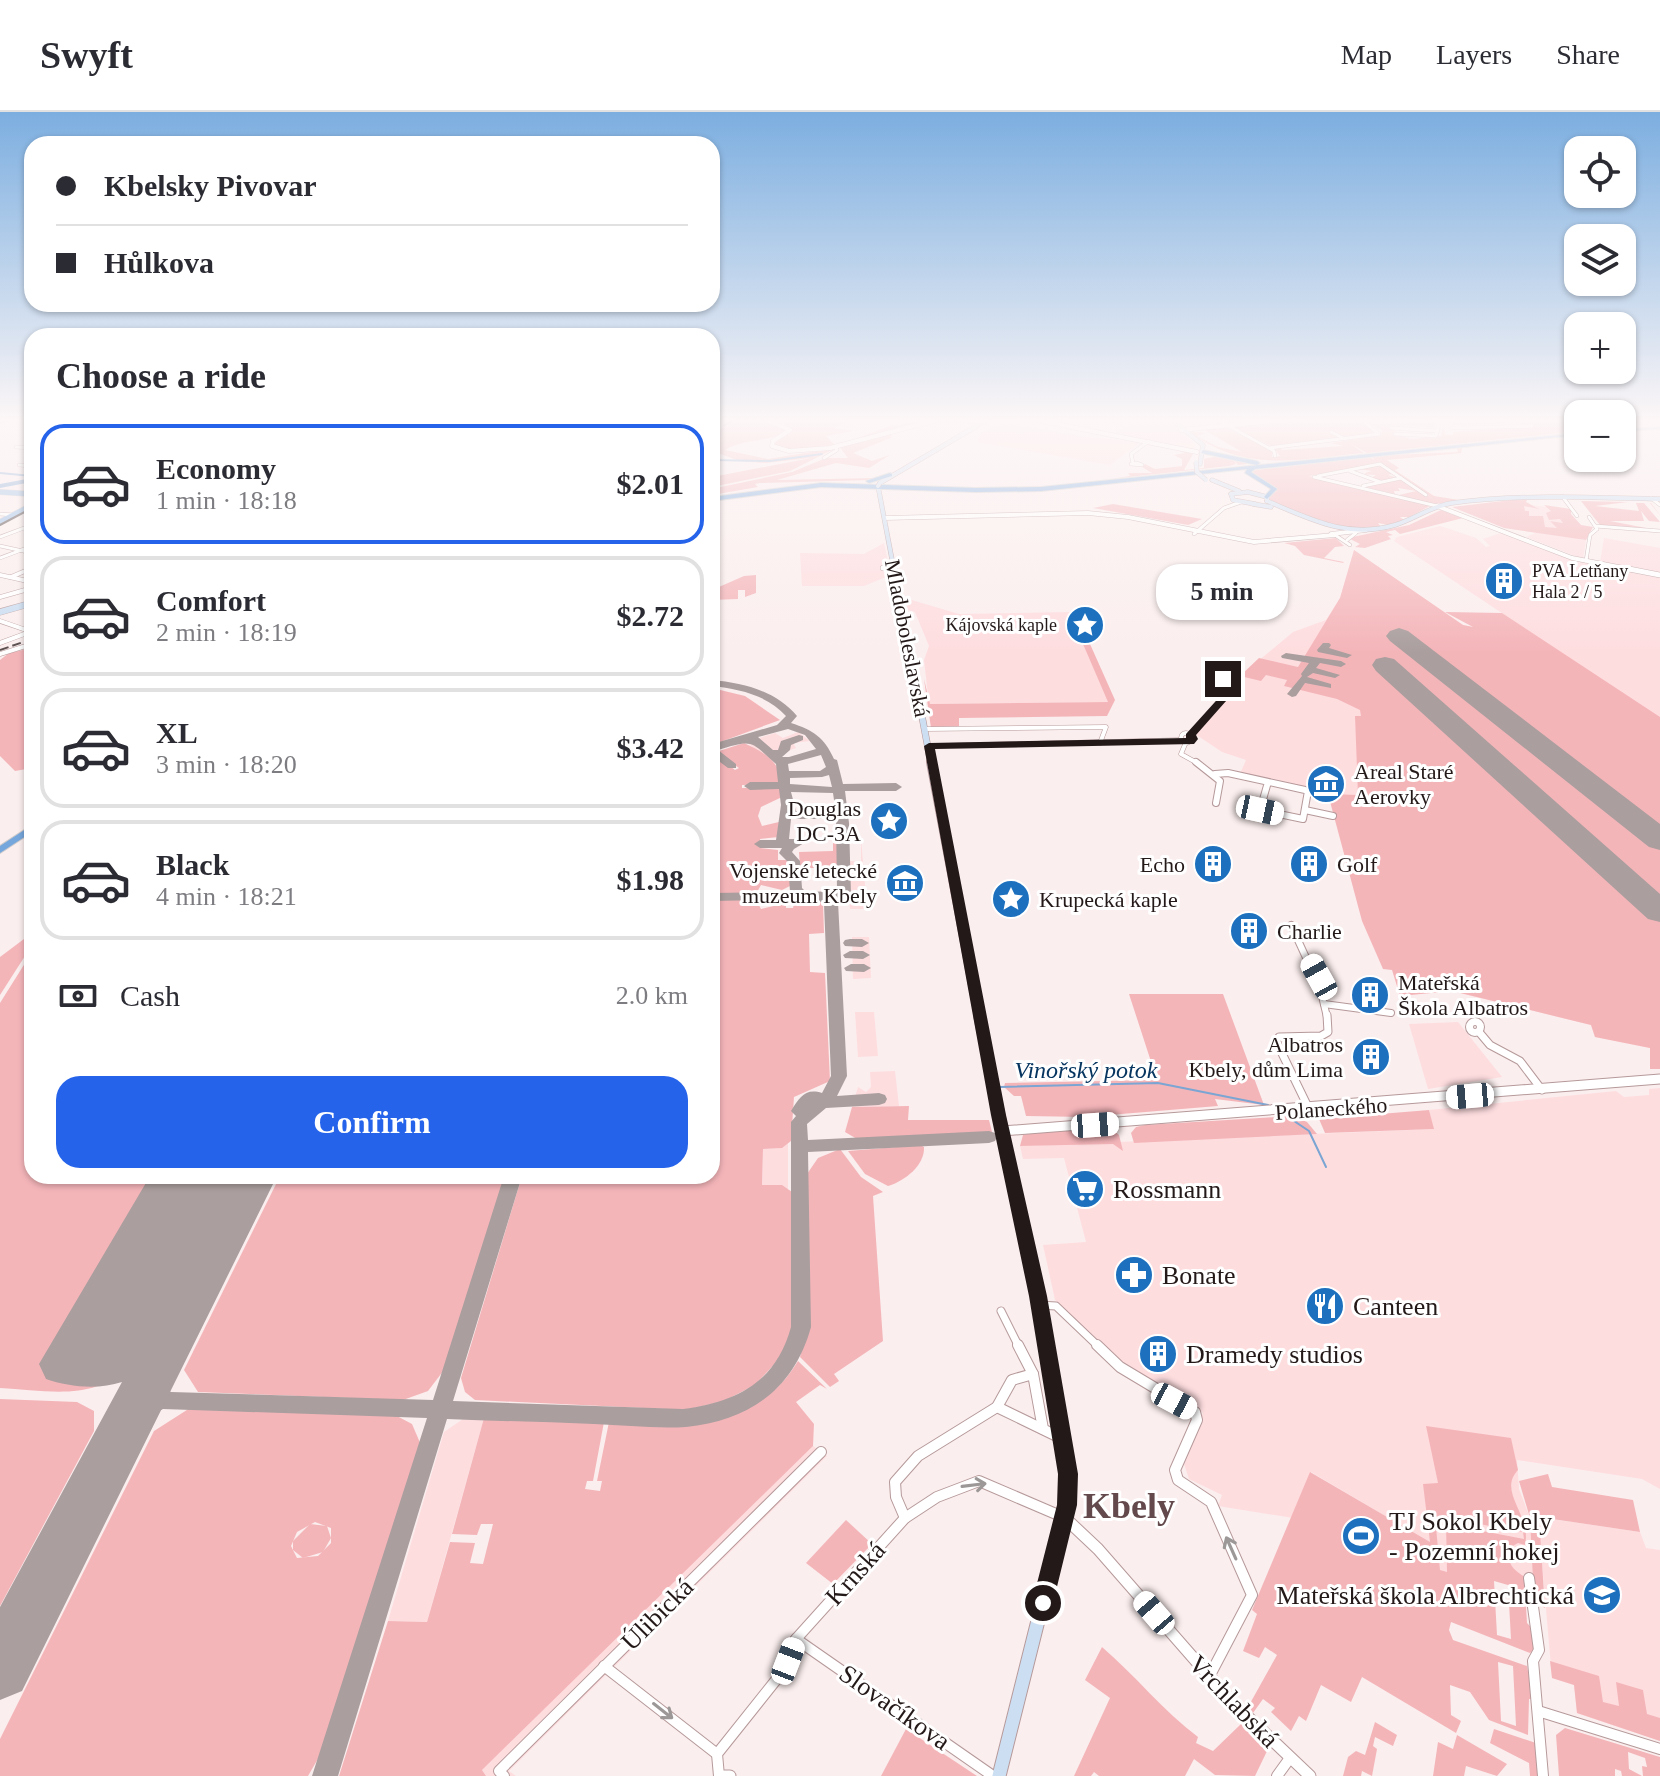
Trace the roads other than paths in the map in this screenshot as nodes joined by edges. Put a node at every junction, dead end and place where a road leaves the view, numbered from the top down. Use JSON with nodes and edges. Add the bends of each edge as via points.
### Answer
{"nodes":[{"id":1,"x":881,"y":498,"type":"edge"},
{"id":2,"x":1230,"y":498,"type":"edge"},
{"id":3,"x":1234,"y":498,"type":"edge"},
{"id":4,"x":1404,"y":498,"type":"edge"},
{"id":5,"x":1536,"y":498,"type":"edge"},
{"id":6,"x":1563,"y":498,"type":"edge"},
{"id":7,"x":1636,"y":498,"type":"edge"},
{"id":8,"x":1651,"y":498,"type":"junction"},
{"id":9,"x":1267,"y":499,"type":"joint"},
{"id":10,"x":1660,"y":499,"type":"edge"},
{"id":11,"x":1241,"y":502,"type":"junction"},
{"id":12,"x":1253,"y":504,"type":"junction"},
{"id":13,"x":1227,"y":506,"type":"junction"},
{"id":14,"x":1439,"y":506,"type":"junction"},
{"id":15,"x":1658,"y":507,"type":"edge"},
{"id":16,"x":24,"y":511,"type":"edge"},
{"id":17,"x":24,"y":512,"type":"edge"},
{"id":18,"x":0,"y":514,"type":"edge"},
{"id":19,"x":14,"y":515,"type":"junction"},
{"id":20,"x":1577,"y":516,"type":"dead end"},
{"id":21,"x":1589,"y":517,"type":"dead end"},
{"id":22,"x":885,"y":518,"type":"junction"},
{"id":23,"x":0,"y":525,"type":"edge"},
{"id":24,"x":1596,"y":527,"type":"junction"},
{"id":25,"x":24,"y":528,"type":"edge"},
{"id":26,"x":1205,"y":529,"type":"dead end"},
{"id":27,"x":1372,"y":529,"type":"junction"},
{"id":28,"x":1196,"y":532,"type":"junction"},
{"id":29,"x":1660,"y":532,"type":"edge"},
{"id":30,"x":1335,"y":533,"type":"junction"},
{"id":31,"x":1356,"y":533,"type":"junction"},
{"id":32,"x":0,"y":537,"type":"edge"},
{"id":33,"x":0,"y":546,"type":"edge"},
{"id":34,"x":24,"y":549,"type":"edge"},
{"id":35,"x":20,"y":550,"type":"junction"},
{"id":36,"x":24,"y":551,"type":"edge"},
{"id":37,"x":0,"y":558,"type":"edge"},
{"id":38,"x":1586,"y":561,"type":"junction"},
{"id":39,"x":883,"y":568,"type":"dead end"},
{"id":40,"x":894,"y":568,"type":"junction"},
{"id":41,"x":24,"y":571,"type":"edge"},
{"id":42,"x":0,"y":575,"type":"edge"},
{"id":43,"x":1660,"y":575,"type":"edge"},
{"id":44,"x":11,"y":577,"type":"junction"},
{"id":45,"x":24,"y":580,"type":"edge"},
{"id":46,"x":24,"y":590,"type":"edge"},
{"id":47,"x":0,"y":597,"type":"edge"},
{"id":48,"x":24,"y":605,"type":"edge"},
{"id":49,"x":0,"y":612,"type":"edge"},
{"id":50,"x":0,"y":621,"type":"edge"},
{"id":51,"x":24,"y":630,"type":"edge"},
{"id":52,"x":24,"y":634,"type":"edge"},
{"id":53,"x":0,"y":643,"type":"edge"},
{"id":54,"x":24,"y":648,"type":"edge"},
{"id":55,"x":0,"y":654,"type":"edge"},
{"id":56,"x":1223,"y":679,"type":"dead end"},
{"id":57,"x":1016,"y":728,"type":"junction"},
{"id":58,"x":926,"y":729,"type":"junction"},
{"id":59,"x":1185,"y":739,"type":"junction"},
{"id":60,"x":1100,"y":743,"type":"junction"},
{"id":61,"x":1021,"y":744,"type":"junction"},
{"id":62,"x":929,"y":746,"type":"junction"},
{"id":63,"x":1215,"y":774,"type":"junction"},
{"id":64,"x":1268,"y":782,"type":"junction"},
{"id":65,"x":1216,"y":803,"type":"dead end"},
{"id":66,"x":1305,"y":810,"type":"junction"},
{"id":67,"x":1333,"y":816,"type":"dead end"},
{"id":68,"x":24,"y":831,"type":"edge"},
{"id":69,"x":0,"y":847,"type":"edge"},
{"id":70,"x":1291,"y":925,"type":"dead end"},
{"id":71,"x":1324,"y":1004,"type":"junction"},
{"id":72,"x":1391,"y":1013,"type":"dead end"},
{"id":73,"x":1479,"y":1032,"type":"dead end"},
{"id":74,"x":1660,"y":1079,"type":"edge"},
{"id":75,"x":1542,"y":1090,"type":"junction"},
{"id":76,"x":1309,"y":1109,"type":"junction"},
{"id":77,"x":1002,"y":1131,"type":"junction"},
{"id":78,"x":1039,"y":1305,"type":"junction"},
{"id":79,"x":1001,"y":1311,"type":"dead end"},
{"id":80,"x":1033,"y":1374,"type":"junction"},
{"id":81,"x":1001,"y":1409,"type":"junction"},
{"id":82,"x":1043,"y":1429,"type":"junction"},
{"id":83,"x":1063,"y":1439,"type":"junction"},
{"id":84,"x":821,"y":1452,"type":"dead end"},
{"id":85,"x":1060,"y":1516,"type":"junction"},
{"id":86,"x":905,"y":1518,"type":"junction"},
{"id":87,"x":1529,"y":1578,"type":"dead end"},
{"id":88,"x":796,"y":1639,"type":"junction"},
{"id":89,"x":604,"y":1666,"type":"junction"},
{"id":90,"x":1209,"y":1677,"type":"junction"},
{"id":91,"x":1538,"y":1711,"type":"junction"},
{"id":92,"x":1660,"y":1749,"type":"edge"},
{"id":93,"x":717,"y":1754,"type":"junction"},
{"id":94,"x":1290,"y":1758,"type":"junction"},
{"id":95,"x":504,"y":1776,"type":"edge"},
{"id":96,"x":721,"y":1776,"type":"edge"},
{"id":97,"x":730,"y":1776,"type":"edge"},
{"id":98,"x":996,"y":1776,"type":"edge"},
{"id":99,"x":1277,"y":1776,"type":"edge"},
{"id":100,"x":1310,"y":1776,"type":"edge"},
{"id":101,"x":1543,"y":1776,"type":"edge"}],
"edges":[{"from":1,"to":22,"type":"main road","name":"Mladoboleslavská"},
{"from":2,"to":13,"type":"street"},
{"from":3,"to":11,"type":"main road"},
{"from":4,"to":14,"type":"street"},
{"from":5,"to":14,"type":"main road"},
{"from":6,"to":20,"type":"street"},
{"from":7,"to":8,"type":"main road"},
{"from":8,"to":10,"type":"main road"},
{"from":8,"to":15,"type":"street"},
{"from":9,"to":12,"type":"main road"},
{"from":9,"to":30,"type":"main road"},
{"from":11,"to":12,"type":"main road"},
{"from":11,"to":13,"type":"street"},
{"from":12,"to":30,"type":"main road"},
{"from":13,"to":28,"type":"street"},
{"from":14,"to":27,"type":"main road"},
{"from":14,"to":31,"type":"main road","via":[[1404,525]]},
{"from":14,"to":38,"type":"street"},
{"from":16,"to":19,"type":"main road"},
{"from":17,"to":23,"type":"main road"},
{"from":18,"to":19,"type":"street"},
{"from":19,"to":23,"type":"main road"},
{"from":21,"to":24,"type":"street"},
{"from":22,"to":28,"type":"street","via":[[1088,513]]},
{"from":22,"to":40,"type":"main road","name":"Mladoboleslavská"},
{"from":24,"to":29,"type":"street"},
{"from":24,"to":38,"type":"street"},
{"from":25,"to":32,"type":"street"},
{"from":26,"to":28,"type":"street"},
{"from":27,"to":30,"type":"main road"},
{"from":27,"to":30,"type":"street"},
{"from":28,"to":30,"type":"street","via":[[1259,541]]},
{"from":30,"to":31,"type":"main road"},
{"from":30,"to":31,"type":"street","via":[[1347,540]]},
{"from":33,"to":35,"type":"street"},
{"from":34,"to":35,"type":"street"},
{"from":35,"to":36,"type":"street"},
{"from":35,"to":37,"type":"street"},
{"from":38,"to":43,"type":"street"},
{"from":39,"to":40,"type":"street"},
{"from":40,"to":58,"type":"main road","name":"Mladoboleslavská"},
{"from":41,"to":44,"type":"street"},
{"from":42,"to":44,"type":"street"},
{"from":44,"to":45,"type":"street"},
{"from":46,"to":47,"type":"street"},
{"from":48,"to":49,"type":"main road"},
{"from":50,"to":51,"type":"street"},
{"from":52,"to":53,"type":"street"},
{"from":54,"to":55,"type":"street"},
{"from":56,"to":59,"type":"street","via":[[1229,692]]},
{"from":57,"to":58,"type":"street"},
{"from":57,"to":60,"type":"street","via":[[1106,727]]},
{"from":57,"to":61,"type":"street"},
{"from":58,"to":62,"type":"main road","name":"Mladoboleslavská"},
{"from":59,"to":60,"type":"street"},
{"from":59,"to":63,"type":"street","via":[[1181,754]]},
{"from":60,"to":61,"type":"street"},
{"from":61,"to":62,"type":"street"},
{"from":62,"to":77,"type":"main road","name":"Mladoboleslavská"},
{"from":63,"to":64,"type":"street"},
{"from":63,"to":65,"type":"street","via":[[1221,786]]},
{"from":64,"to":66,"type":"street","via":[[1308,791]]},
{"from":64,"to":66,"type":"street","via":[[1260,810],[1303,819]]},
{"from":66,"to":67,"type":"street"},
{"from":68,"to":69,"type":"highway"},
{"from":70,"to":71,"type":"street","via":[[1319,977]]},
{"from":71,"to":72,"type":"street"},
{"from":71,"to":76,"type":"street","via":[[1326,1034],[1276,1041]]},
{"from":73,"to":75,"type":"street","via":[[1490,1045],[1520,1061]]},
{"from":74,"to":75,"type":"street","name":"Polaneckého"},
{"from":75,"to":76,"type":"street","name":"Polaneckého"},
{"from":76,"to":77,"type":"street","name":"Polaneckého"},
{"from":77,"to":78,"type":"main road","name":"Mladoboleslavská"},
{"from":78,"to":83,"type":"main road","name":"Mladoboleslavská"},
{"from":90,"to":78,"type":"street","one_way":true,"via":[[1252,1595],[1211,1502],[1178,1480],[1175,1470],[1197,1420],[1195,1412],[1120,1367],[1056,1306]]},
{"from":79,"to":80,"type":"street"},
{"from":80,"to":81,"type":"street","via":[[1012,1380],[1005,1393],[1009,1402]]},
{"from":80,"to":82,"type":"street"},
{"from":81,"to":82,"type":"street"},
{"from":81,"to":86,"type":"street","via":[[918,1456],[895,1482]]},
{"from":82,"to":83,"type":"street"},
{"from":83,"to":85,"type":"main road","name":"Mladoboleslavská","via":[[1068,1474]]},
{"from":84,"to":89,"type":"street","name":"Úlibická"},
{"from":86,"to":85,"type":"street","name":"Krnská","one_way":true,"via":[[937,1497],[979,1481]]},
{"from":85,"to":90,"type":"street","name":"Vrchlabská","via":[[1098,1549]]},
{"from":85,"to":98,"type":"main road","name":"Mladoboleslavská"},
{"from":86,"to":88,"type":"street","name":"Krnská"},
{"from":87,"to":91,"type":"street","via":[[1539,1650],[1533,1661]]},
{"from":88,"to":93,"type":"street","name":"Krnská","via":[[776,1680]]},
{"from":88,"to":98,"type":"street","name":"Slovačíkova"},
{"from":89,"to":93,"type":"street","one_way":true},
{"from":89,"to":95,"type":"street","name":"Úlibická","via":[[499,1771]]},
{"from":90,"to":94,"type":"street","name":"Vrchlabská"},
{"from":91,"to":92,"type":"street"},
{"from":91,"to":101,"type":"street"},
{"from":93,"to":96,"type":"street"},
{"from":94,"to":99,"type":"street"},
{"from":94,"to":100,"type":"street","name":"Vrchlabská"},
{"from":96,"to":97,"type":"street"}]}
